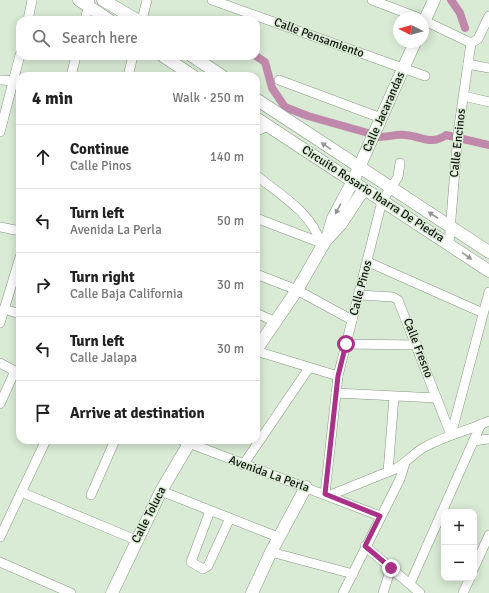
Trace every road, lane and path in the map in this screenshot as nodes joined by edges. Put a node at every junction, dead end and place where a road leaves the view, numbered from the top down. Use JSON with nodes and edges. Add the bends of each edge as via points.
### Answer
{"nodes":[{"id":1,"x":32,"y":0,"type":"edge"},
{"id":2,"x":104,"y":0,"type":"edge"},
{"id":3,"x":147,"y":0,"type":"edge"},
{"id":4,"x":212,"y":0,"type":"edge"},
{"id":5,"x":372,"y":0,"type":"edge"},
{"id":6,"x":434,"y":0,"type":"edge"},
{"id":7,"x":85,"y":2,"type":"edge"},
{"id":8,"x":401,"y":12,"type":"edge"},
{"id":9,"x":427,"y":12,"type":"edge"},
{"id":10,"x":29,"y":16,"type":"edge"},
{"id":11,"x":84,"y":16,"type":"edge"},
{"id":12,"x":104,"y":16,"type":"edge"},
{"id":13,"x":130,"y":16,"type":"edge"},
{"id":14,"x":143,"y":16,"type":"edge"},
{"id":15,"x":257,"y":16,"type":"edge"},
{"id":16,"x":489,"y":16,"type":"edge"},
{"id":17,"x":260,"y":17,"type":"edge"},
{"id":18,"x":429,"y":24,"type":"edge"},
{"id":19,"x":471,"y":43,"type":"junction"},
{"id":20,"x":412,"y":48,"type":"edge"},
{"id":21,"x":19,"y":60,"type":"edge"},
{"id":22,"x":75,"y":60,"type":"edge"},
{"id":23,"x":132,"y":60,"type":"edge"},
{"id":24,"x":169,"y":60,"type":"edge"},
{"id":25,"x":198,"y":60,"type":"edge"},
{"id":26,"x":468,"y":64,"type":"junction"},
{"id":27,"x":403,"y":68,"type":"junction"},
{"id":28,"x":489,"y":68,"type":"edge"},
{"id":29,"x":18,"y":72,"type":"edge"},
{"id":30,"x":72,"y":72,"type":"edge"},
{"id":31,"x":129,"y":72,"type":"edge"},
{"id":32,"x":187,"y":72,"type":"edge"},
{"id":33,"x":216,"y":72,"type":"edge"},
{"id":34,"x":425,"y":76,"type":"dead end"},
{"id":35,"x":0,"y":80,"type":"edge"},
{"id":36,"x":279,"y":80,"type":"dead end"},
{"id":37,"x":16,"y":81,"type":"edge"},
{"id":38,"x":16,"y":84,"type":"edge"},
{"id":39,"x":464,"y":96,"type":"junction"},
{"id":40,"x":260,"y":102,"type":"edge"},
{"id":41,"x":489,"y":102,"type":"edge"},
{"id":42,"x":381,"y":118,"type":"junction"},
{"id":43,"x":260,"y":120,"type":"edge"},
{"id":44,"x":269,"y":126,"type":"junction"},
{"id":45,"x":260,"y":129,"type":"edge"},
{"id":46,"x":0,"y":132,"type":"edge"},
{"id":47,"x":400,"y":163,"type":"dead end"},
{"id":48,"x":359,"y":168,"type":"junction"},
{"id":49,"x":260,"y":178,"type":"edge"},
{"id":50,"x":352,"y":181,"type":"junction"},
{"id":51,"x":391,"y":188,"type":"junction"},
{"id":52,"x":364,"y":189,"type":"junction"},
{"id":53,"x":382,"y":201,"type":"junction"},
{"id":54,"x":260,"y":219,"type":"edge"},
{"id":55,"x":450,"y":226,"type":"junction"},
{"id":56,"x":0,"y":227,"type":"edge"},
{"id":57,"x":16,"y":231,"type":"edge"},
{"id":58,"x":323,"y":242,"type":"junction"},
{"id":59,"x":449,"y":243,"type":"junction"},
{"id":60,"x":489,"y":252,"type":"edge"},
{"id":61,"x":368,"y":262,"type":"junction"},
{"id":62,"x":16,"y":269,"type":"edge"},
{"id":63,"x":489,"y":272,"type":"edge"},
{"id":64,"x":260,"y":276,"type":"edge"},
{"id":65,"x":0,"y":284,"type":"edge"},
{"id":66,"x":10,"y":287,"type":"junction"},
{"id":67,"x":297,"y":290,"type":"junction"},
{"id":68,"x":489,"y":292,"type":"edge"},
{"id":69,"x":359,"y":295,"type":"junction"},
{"id":70,"x":4,"y":309,"type":"junction"},
{"id":71,"x":16,"y":313,"type":"edge"},
{"id":72,"x":483,"y":314,"type":"junction"},
{"id":73,"x":260,"y":315,"type":"edge"},
{"id":74,"x":352,"y":320,"type":"junction"},
{"id":75,"x":276,"y":322,"type":"junction"},
{"id":76,"x":0,"y":323,"type":"edge"},
{"id":77,"x":346,"y":344,"type":"junction"},
{"id":78,"x":260,"y":345,"type":"edge"},
{"id":79,"x":417,"y":345,"type":"junction"},
{"id":80,"x":260,"y":352,"type":"edge"},
{"id":81,"x":0,"y":363,"type":"edge"},
{"id":82,"x":309,"y":368,"type":"junction"},
{"id":83,"x":16,"y":372,"type":"edge"},
{"id":84,"x":16,"y":375,"type":"edge"},
{"id":85,"x":338,"y":376,"type":"junction"},
{"id":86,"x":336,"y":393,"type":"junction"},
{"id":87,"x":394,"y":397,"type":"junction"},
{"id":88,"x":437,"y":398,"type":"junction"},
{"id":89,"x":0,"y":404,"type":"edge"},
{"id":90,"x":485,"y":423,"type":"edge"},
{"id":91,"x":451,"y":435,"type":"junction"},
{"id":92,"x":489,"y":439,"type":"edge"},
{"id":93,"x":260,"y":441,"type":"edge"},
{"id":94,"x":473,"y":442,"type":"junction"},
{"id":95,"x":44,"y":444,"type":"edge"},
{"id":96,"x":113,"y":444,"type":"edge"},
{"id":97,"x":185,"y":444,"type":"edge"},
{"id":98,"x":194,"y":444,"type":"edge"},
{"id":99,"x":258,"y":444,"type":"edge"},
{"id":100,"x":405,"y":463,"type":"junction"},
{"id":101,"x":244,"y":465,"type":"junction"},
{"id":102,"x":388,"y":472,"type":"junction"},
{"id":103,"x":306,"y":487,"type":"junction"},
{"id":104,"x":161,"y":491,"type":"junction"},
{"id":105,"x":21,"y":492,"type":"junction"},
{"id":106,"x":92,"y":495,"type":"dead end"},
{"id":107,"x":326,"y":495,"type":"junction"},
{"id":108,"x":210,"y":511,"type":"junction"},
{"id":109,"x":380,"y":516,"type":"junction"},
{"id":110,"x":230,"y":518,"type":"junction"},
{"id":111,"x":1,"y":531,"type":"edge"},
{"id":112,"x":489,"y":535,"type":"edge"},
{"id":113,"x":278,"y":537,"type":"junction"},
{"id":114,"x":136,"y":540,"type":"junction"},
{"id":115,"x":365,"y":546,"type":"junction"},
{"id":116,"x":271,"y":552,"type":"junction"},
{"id":117,"x":477,"y":561,"type":"edge"},
{"id":118,"x":0,"y":562,"type":"edge"},
{"id":119,"x":391,"y":568,"type":"junction"},
{"id":120,"x":353,"y":574,"type":"junction"},
{"id":121,"x":469,"y":581,"type":"edge"},
{"id":122,"x":410,"y":584,"type":"junction"},
{"id":123,"x":71,"y":593,"type":"edge"},
{"id":124,"x":112,"y":593,"type":"edge"},
{"id":125,"x":252,"y":593,"type":"edge"},
{"id":126,"x":343,"y":593,"type":"edge"},
{"id":127,"x":383,"y":593,"type":"edge"},
{"id":128,"x":420,"y":593,"type":"edge"},
{"id":129,"x":463,"y":593,"type":"edge"}],
"edges":[{"from":1,"to":10,"type":"street"},
{"from":2,"to":13,"type":"main road"},
{"from":3,"to":14,"type":"street"},
{"from":4,"to":15,"type":"street","name":"Calle Pensamiento"},
{"from":5,"to":8,"type":"street"},
{"from":6,"to":9,"type":"main road"},
{"from":7,"to":11,"type":"street"},
{"from":7,"to":12,"type":"main road"},
{"from":16,"to":19,"type":"street","via":[[478,38]]},
{"from":17,"to":27,"type":"street","name":"Calle Pensamiento"},
{"from":18,"to":19,"type":"street"},
{"from":19,"to":26,"type":"street","name":"Calle Encinos"},
{"from":20,"to":27,"type":"main road","name":"Calle Jacarandas"},
{"from":21,"to":29,"type":"street"},
{"from":22,"to":30,"type":"street"},
{"from":23,"to":31,"type":"street"},
{"from":24,"to":32,"type":"main road"},
{"from":25,"to":33,"type":"main road"},
{"from":26,"to":28,"type":"street"},
{"from":26,"to":39,"type":"street","name":"Calle Encinos"},
{"from":27,"to":34,"type":"street","name":"Calle Pensamiento"},
{"from":27,"to":42,"type":"main road","name":"Calle Jacarandas"},
{"from":35,"to":37,"type":"street"},
{"from":36,"to":42,"type":"street"},
{"from":38,"to":46,"type":"street"},
{"from":39,"to":41,"type":"street"},
{"from":39,"to":55,"type":"street","name":"Calle Encinos","via":[[458,132]]},
{"from":48,"to":40,"type":"main road","one_way":true},
{"from":42,"to":48,"type":"main road","name":"Calle Jacarandas"},
{"from":43,"to":44,"type":"main road","name":"Circuito Rosario Ibarra De Piedra"},
{"from":44,"to":45,"type":"street"},
{"from":44,"to":50,"type":"main road","name":"Circuito Rosario Ibarra De Piedra"},
{"from":47,"to":51,"type":"street","via":[[398,177]]},
{"from":48,"to":50,"type":"main road","name":"Calle Jacarandas"},
{"from":48,"to":51,"type":"main road"},
{"from":49,"to":58,"type":"street","via":[[309,220]]},
{"from":50,"to":52,"type":"main road","name":"Circuito Rosario Ibarra De Piedra"},
{"from":50,"to":58,"type":"main road","one_way":true},
{"from":51,"to":53,"type":"street"},
{"from":55,"to":51,"type":"main road","one_way":true},
{"from":52,"to":53,"type":"main road","name":"Circuito Rosario Ibarra De Piedra"},
{"from":52,"to":58,"type":"main road","via":[[341,224]]},
{"from":53,"to":59,"type":"main road","name":"Circuito Rosario Ibarra De Piedra"},
{"from":53,"to":61,"type":"street","name":"Calle Pinos"},
{"from":54,"to":58,"type":"street"},
{"from":55,"to":59,"type":"street","name":"Calle Encinos"},
{"from":55,"to":60,"type":"main road"},
{"from":56,"to":57,"type":"street"},
{"from":58,"to":67,"type":"main road"},
{"from":59,"to":63,"type":"main road","name":"Circuito Rosario Ibarra De Piedra","one_way":true},
{"from":61,"to":69,"type":"street","name":"Calle Pinos"},
{"from":61,"to":72,"type":"street"},
{"from":62,"to":66,"type":"street"},
{"from":64,"to":67,"type":"street"},
{"from":65,"to":66,"type":"street"},
{"from":66,"to":70,"type":"street"},
{"from":67,"to":74,"type":"street"},
{"from":67,"to":75,"type":"main road"},
{"from":68,"to":72,"type":"street"},
{"from":69,"to":74,"type":"street","name":"Calle Pinos"},
{"from":69,"to":79,"type":"street","name":"Calle Fresno","via":[[393,297],[398,300]]},
{"from":70,"to":71,"type":"street"},
{"from":70,"to":76,"type":"street"},
{"from":72,"to":91,"type":"street"},
{"from":73,"to":75,"type":"street"},
{"from":74,"to":77,"type":"street","name":"Calle Pinos"},
{"from":75,"to":78,"type":"main road"},
{"from":77,"to":79,"type":"street"},
{"from":77,"to":85,"type":"street","name":"Calle Pinos"},
{"from":79,"to":88,"type":"street","name":"Calle Fresno"},
{"from":80,"to":82,"type":"street"},
{"from":81,"to":83,"type":"street"},
{"from":82,"to":85,"type":"street"},
{"from":82,"to":93,"type":"street"},
{"from":84,"to":89,"type":"street"},
{"from":85,"to":86,"type":"street","name":"Calle Pinos"},
{"from":86,"to":87,"type":"street"},
{"from":86,"to":107,"type":"street","name":"Calle Pinos"},
{"from":87,"to":88,"type":"street"},
{"from":87,"to":102,"type":"street"},
{"from":88,"to":91,"type":"street","name":"Calle Fresno"},
{"from":90,"to":91,"type":"street"},
{"from":90,"to":94,"type":"street"},
{"from":91,"to":100,"type":"street","via":[[422,449]]},
{"from":92,"to":94,"type":"street"},
{"from":94,"to":122,"type":"street"},
{"from":95,"to":105,"type":"street"},
{"from":96,"to":106,"type":"street"},
{"from":97,"to":104,"type":"main road","name":"Calle Toluca"},
{"from":98,"to":101,"type":"street","name":"Avenida La Perla"},
{"from":99,"to":101,"type":"street"},
{"from":100,"to":102,"type":"street"},
{"from":100,"to":109,"type":"street","via":[[400,479]]},
{"from":101,"to":103,"type":"street","name":"Avenida La Perla"},
{"from":102,"to":107,"type":"street"},
{"from":103,"to":107,"type":"street","name":"Avenida La Perla"},
{"from":103,"to":113,"type":"main road"},
{"from":104,"to":108,"type":"street"},
{"from":104,"to":114,"type":"main road","name":"Calle Toluca"},
{"from":105,"to":111,"type":"street"},
{"from":105,"to":114,"type":"street"},
{"from":107,"to":109,"type":"street","name":"Avenida La Perla"},
{"from":108,"to":110,"type":"street"},
{"from":108,"to":110,"type":"street","via":[[191,562],[203,569],[208,566]]},
{"from":109,"to":115,"type":"street"},
{"from":110,"to":113,"type":"street"},
{"from":112,"to":117,"type":"street"},
{"from":113,"to":116,"type":"main road"},
{"from":114,"to":124,"type":"main road","name":"Calle Toluca"},
{"from":115,"to":119,"type":"street"},
{"from":115,"to":120,"type":"street"},
{"from":116,"to":120,"type":"street"},
{"from":116,"to":125,"type":"main road"},
{"from":118,"to":123,"type":"street"},
{"from":119,"to":122,"type":"street"},
{"from":119,"to":127,"type":"street"},
{"from":120,"to":126,"type":"street"},
{"from":121,"to":129,"type":"street"},
{"from":122,"to":128,"type":"street"}]}
